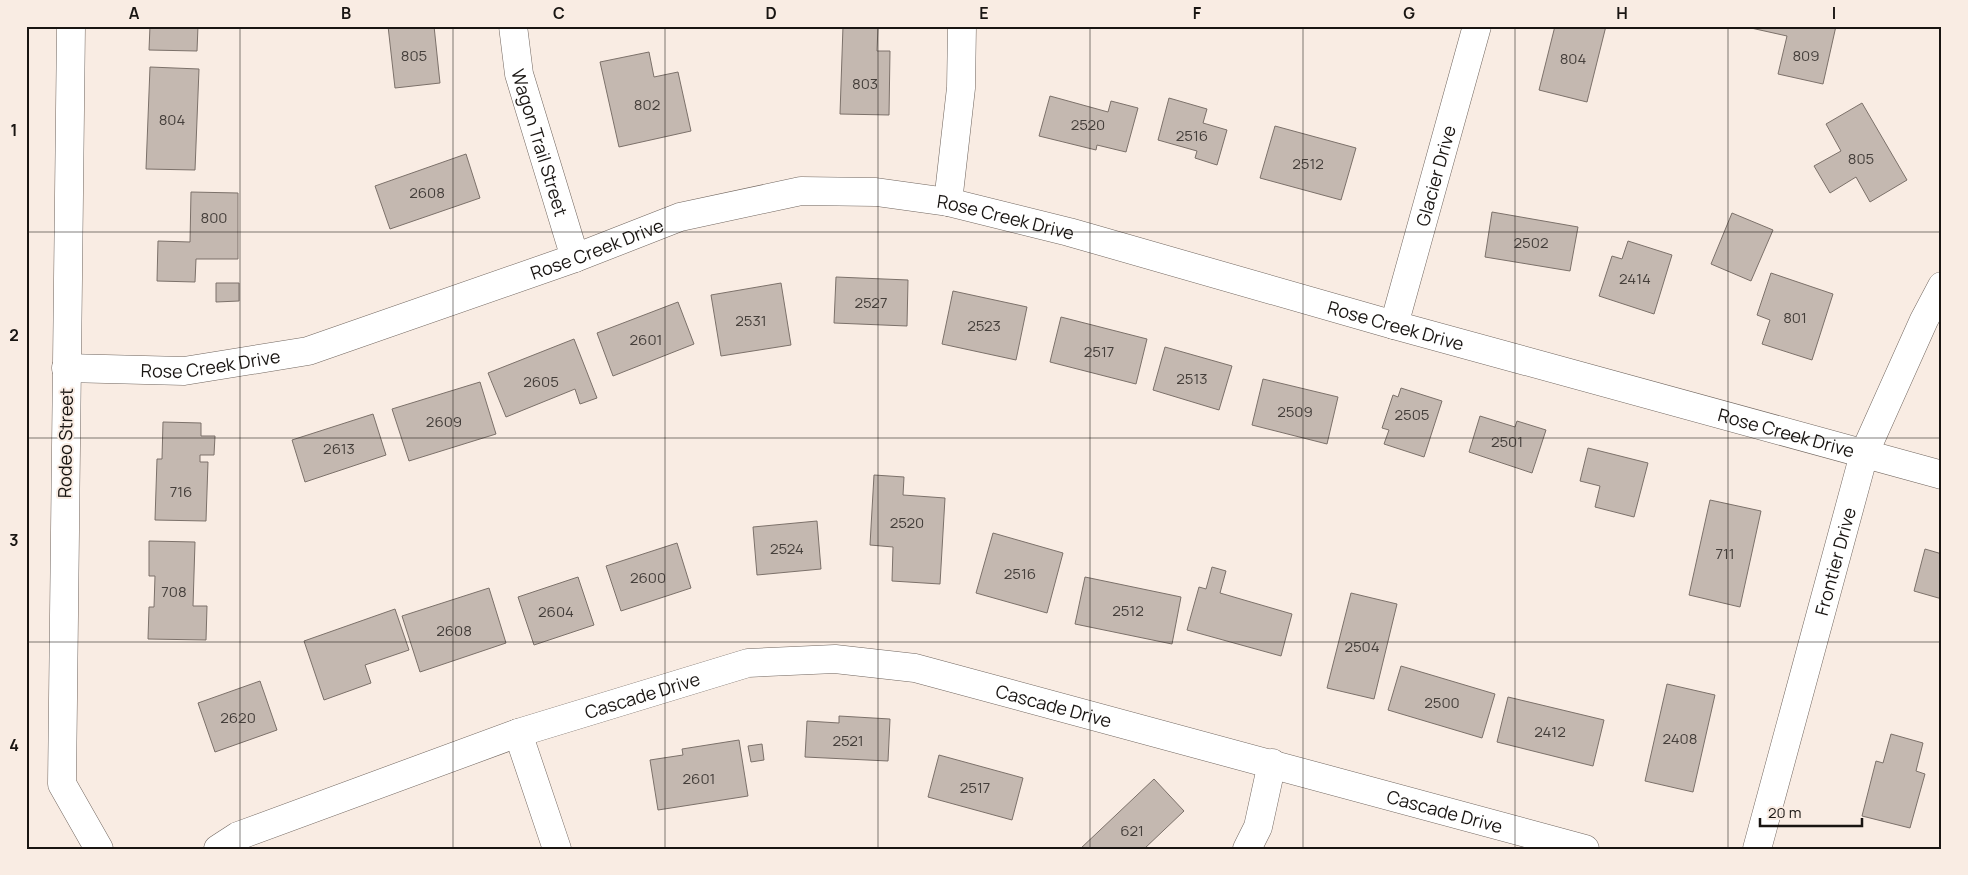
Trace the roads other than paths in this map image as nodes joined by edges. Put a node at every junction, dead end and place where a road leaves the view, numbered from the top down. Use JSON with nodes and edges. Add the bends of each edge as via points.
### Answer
{"nodes":[{"id":1,"x":71,"y":26,"type":"edge"},
{"id":2,"x":513,"y":26,"type":"edge"},
{"id":3,"x":962,"y":26,"type":"edge"},
{"id":4,"x":1477,"y":26,"type":"edge"},
{"id":5,"x":948,"y":202,"type":"junction"},
{"id":6,"x":575,"y":258,"type":"junction"},
{"id":7,"x":1942,"y":286,"type":"edge"},
{"id":8,"x":1394,"y":325,"type":"junction"},
{"id":9,"x":66,"y":368,"type":"junction"},
{"id":10,"x":1864,"y":454,"type":"junction"},
{"id":11,"x":1942,"y":475,"type":"edge"},
{"id":12,"x":518,"y":733,"type":"junction"},
{"id":13,"x":1272,"y":763,"type":"junction"},
{"id":14,"x":99,"y":849,"type":"edge"},
{"id":15,"x":218,"y":849,"type":"edge"},
{"id":16,"x":557,"y":849,"type":"edge"},
{"id":17,"x":1247,"y":849,"type":"edge"},
{"id":18,"x":1585,"y":849,"type":"edge"},
{"id":19,"x":1757,"y":849,"type":"edge"}],
"edges":[{"from":1,"to":9,"type":"street","name":"Rodeo Street"},
{"from":2,"to":6,"type":"street","name":"Wagon Trail Street","via":[[519,74]]},
{"from":3,"to":5,"type":"street","via":[[961,88]]},
{"from":4,"to":8,"type":"street","name":"Glacier Drive"},
{"from":5,"to":6,"type":"street","name":"Rose Creek Drive","via":[[876,192],[801,192],[680,217]]},
{"from":5,"to":8,"type":"street","name":"Rose Creek Drive","via":[[1069,232]]},
{"from":6,"to":9,"type":"street","name":"Rose Creek Drive","via":[[308,352],[184,371]]},
{"from":7,"to":10,"type":"street","name":"Frontier Drive"},
{"from":8,"to":10,"type":"street","name":"Rose Creek Drive"},
{"from":9,"to":14,"type":"street","name":"Rodeo Street","via":[[62,784]]},
{"from":10,"to":11,"type":"street","name":"Rose Creek Drive"},
{"from":10,"to":19,"type":"street","name":"Frontier Drive"},
{"from":12,"to":13,"type":"street","name":"Cascade Drive","via":[[748,663],[835,660],[915,668]]},
{"from":12,"to":15,"type":"street","name":"Cascade Drive","via":[[238,836]]},
{"from":12,"to":16,"type":"street"},
{"from":13,"to":17,"type":"street","via":[[1258,827]]},
{"from":13,"to":18,"type":"street","name":"Cascade Drive"}]}
